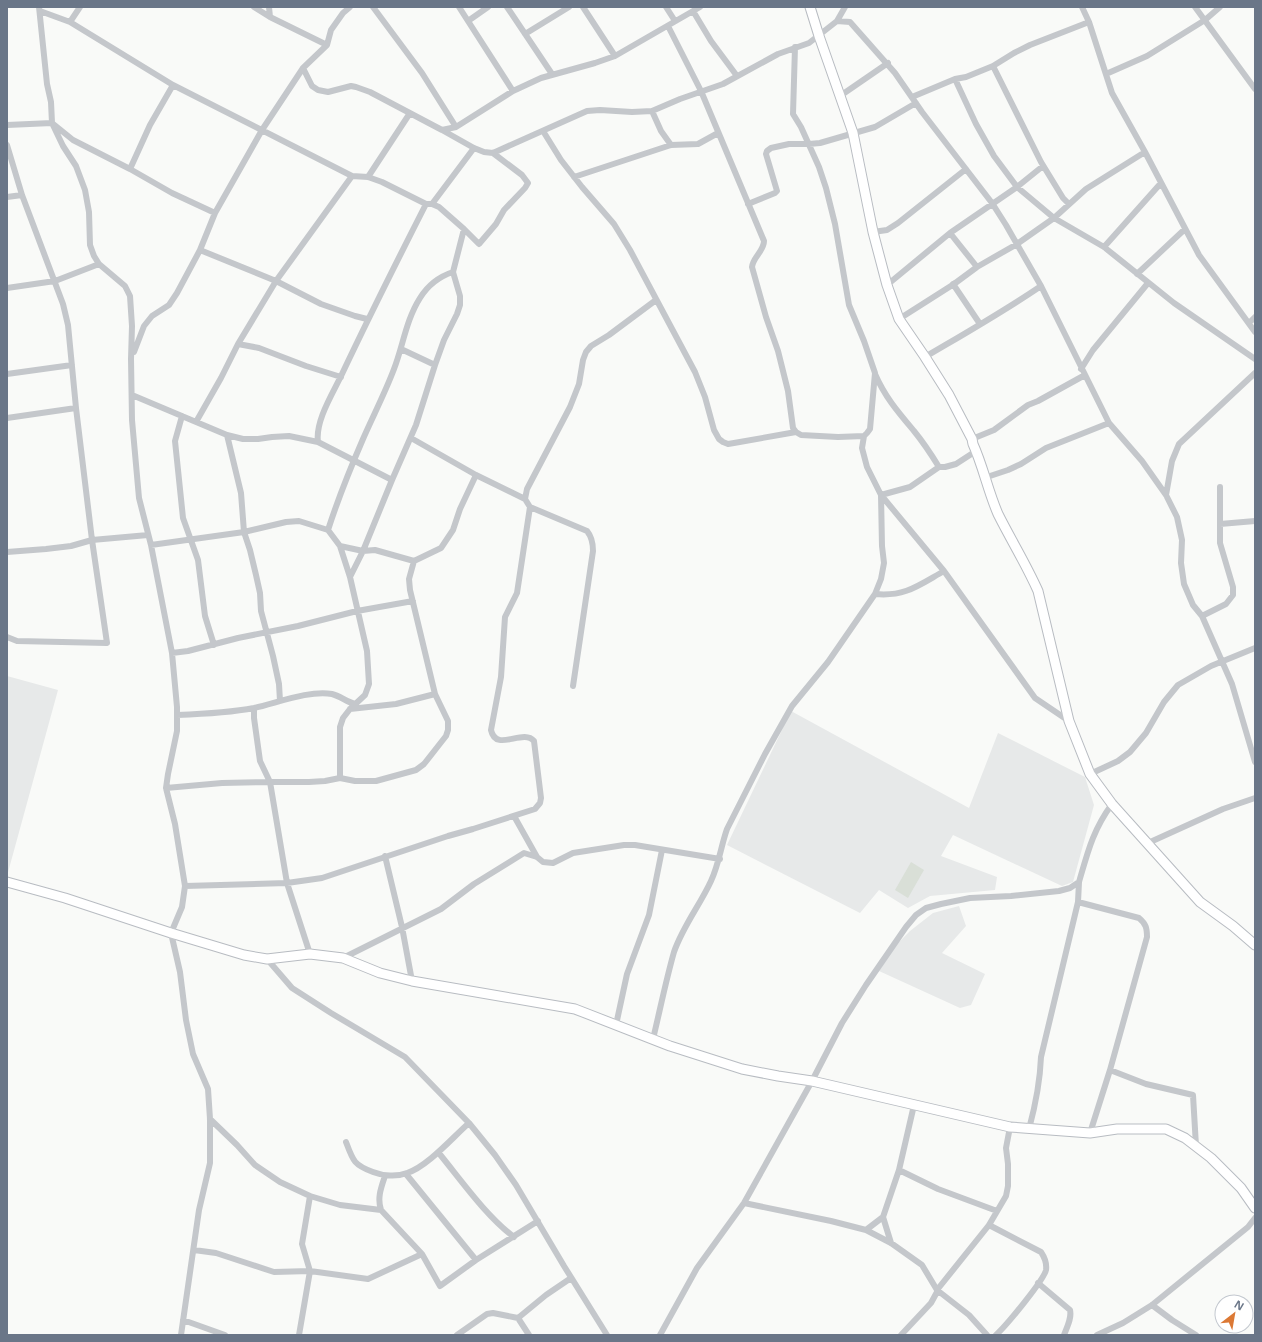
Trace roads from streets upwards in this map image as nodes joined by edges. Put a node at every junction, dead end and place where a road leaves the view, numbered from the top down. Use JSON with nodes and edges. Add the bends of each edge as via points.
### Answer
{"nodes":[{"id":1,"x":80,"y":7,"type":"edge"},
{"id":2,"x":254,"y":7,"type":"edge"},
{"id":3,"x":269,"y":7,"type":"edge"},
{"id":4,"x":350,"y":7,"type":"edge"},
{"id":5,"x":373,"y":7,"type":"edge"},
{"id":6,"x":459,"y":7,"type":"edge"},
{"id":7,"x":488,"y":7,"type":"edge"},
{"id":8,"x":507,"y":7,"type":"edge"},
{"id":9,"x":569,"y":7,"type":"edge"},
{"id":10,"x":583,"y":7,"type":"edge"},
{"id":11,"x":666,"y":7,"type":"edge"},
{"id":12,"x":700,"y":7,"type":"edge"},
{"id":13,"x":810,"y":7,"type":"edge"},
{"id":14,"x":845,"y":7,"type":"edge"},
{"id":15,"x":1082,"y":7,"type":"edge"},
{"id":16,"x":1196,"y":7,"type":"edge"},
{"id":17,"x":1220,"y":7,"type":"edge"},
{"id":18,"x":39,"y":9,"type":"edge"},
{"id":19,"x":693,"y":11,"type":"junction"},
{"id":20,"x":270,"y":16,"type":"junction"},
{"id":21,"x":675,"y":20,"type":"junction"},
{"id":22,"x":1205,"y":20,"type":"junction"},
{"id":23,"x":468,"y":21,"type":"junction"},
{"id":24,"x":837,"y":21,"type":"junction"},
{"id":25,"x":70,"y":22,"type":"junction"},
{"id":26,"x":1089,"y":22,"type":"junction"},
{"id":27,"x":668,"y":26,"type":"junction"},
{"id":28,"x":525,"y":34,"type":"junction"},
{"id":29,"x":819,"y":36,"type":"junction"},
{"id":30,"x":327,"y":44,"type":"junction"},
{"id":31,"x":795,"y":47,"type":"junction"},
{"id":32,"x":615,"y":56,"type":"junction"},
{"id":33,"x":888,"y":64,"type":"junction"},
{"id":34,"x":992,"y":66,"type":"junction"},
{"id":35,"x":303,"y":68,"type":"junction"},
{"id":36,"x":552,"y":74,"type":"junction"},
{"id":37,"x":1106,"y":74,"type":"junction"},
{"id":38,"x":737,"y":76,"type":"junction"},
{"id":39,"x":954,"y":79,"type":"junction"},
{"id":40,"x":173,"y":85,"type":"junction"},
{"id":41,"x":1255,"y":89,"type":"edge"},
{"id":42,"x":513,"y":91,"type":"junction"},
{"id":43,"x":701,"y":91,"type":"junction"},
{"id":44,"x":840,"y":96,"type":"junction"},
{"id":45,"x":912,"y":97,"type":"junction"},
{"id":46,"x":916,"y":103,"type":"junction"},
{"id":47,"x":652,"y":111,"type":"junction"},
{"id":48,"x":410,"y":113,"type":"junction"},
{"id":49,"x":52,"y":123,"type":"junction"},
{"id":50,"x":7,"y":125,"type":"edge"},
{"id":51,"x":456,"y":126,"type":"junction"},
{"id":52,"x":262,"y":130,"type":"junction"},
{"id":53,"x":442,"y":130,"type":"junction"},
{"id":54,"x":544,"y":131,"type":"junction"},
{"id":55,"x":718,"y":133,"type":"junction"},
{"id":56,"x":853,"y":133,"type":"junction"},
{"id":57,"x":809,"y":144,"type":"junction"},
{"id":58,"x":7,"y":145,"type":"edge"},
{"id":59,"x":671,"y":145,"type":"junction"},
{"id":60,"x":474,"y":148,"type":"junction"},
{"id":61,"x":1145,"y":152,"type":"junction"},
{"id":62,"x":494,"y":153,"type":"junction"},
{"id":63,"x":1043,"y":166,"type":"junction"},
{"id":64,"x":130,"y":169,"type":"junction"},
{"id":65,"x":966,"y":169,"type":"junction"},
{"id":66,"x":352,"y":176,"type":"junction"},
{"id":67,"x":368,"y":177,"type":"junction"},
{"id":68,"x":574,"y":177,"type":"junction"},
{"id":69,"x":1161,"y":183,"type":"junction"},
{"id":70,"x":1017,"y":187,"type":"junction"},
{"id":71,"x":22,"y":195,"type":"junction"},
{"id":72,"x":7,"y":197,"type":"edge"},
{"id":73,"x":992,"y":203,"type":"junction"},
{"id":74,"x":429,"y":204,"type":"junction"},
{"id":75,"x":748,"y":204,"type":"junction"},
{"id":76,"x":1069,"y":204,"type":"junction"},
{"id":77,"x":215,"y":213,"type":"junction"},
{"id":78,"x":1054,"y":218,"type":"junction"},
{"id":79,"x":464,"y":229,"type":"junction"},
{"id":80,"x":1185,"y":230,"type":"junction"},
{"id":81,"x":873,"y":232,"type":"junction"},
{"id":82,"x":950,"y":233,"type":"junction"},
{"id":83,"x":1017,"y":244,"type":"junction"},
{"id":84,"x":1104,"y":247,"type":"junction"},
{"id":85,"x":200,"y":250,"type":"junction"},
{"id":86,"x":99,"y":264,"type":"junction"},
{"id":87,"x":977,"y":267,"type":"junction"},
{"id":88,"x":452,"y":272,"type":"junction"},
{"id":89,"x":1136,"y":274,"type":"junction"},
{"id":90,"x":54,"y":281,"type":"junction"},
{"id":91,"x":276,"y":281,"type":"junction"},
{"id":92,"x":1148,"y":283,"type":"junction"},
{"id":93,"x":953,"y":284,"type":"junction"},
{"id":94,"x":887,"y":285,"type":"junction"},
{"id":95,"x":1041,"y":286,"type":"junction"},
{"id":96,"x":7,"y":288,"type":"edge"},
{"id":97,"x":656,"y":300,"type":"junction"},
{"id":98,"x":1255,"y":317,"type":"edge"},
{"id":99,"x":367,"y":319,"type":"junction"},
{"id":100,"x":899,"y":319,"type":"junction"},
{"id":101,"x":1249,"y":323,"type":"junction"},
{"id":102,"x":980,"y":324,"type":"junction"},
{"id":103,"x":1255,"y":332,"type":"edge"},
{"id":104,"x":238,"y":344,"type":"junction"},
{"id":105,"x":401,"y":349,"type":"junction"},
{"id":106,"x":925,"y":357,"type":"junction"},
{"id":107,"x":131,"y":359,"type":"junction"},
{"id":108,"x":1255,"y":359,"type":"edge"},
{"id":109,"x":72,"y":365,"type":"junction"},
{"id":110,"x":435,"y":365,"type":"junction"},
{"id":111,"x":1082,"y":369,"type":"junction"},
{"id":112,"x":875,"y":373,"type":"junction"},
{"id":113,"x":1255,"y":373,"type":"edge"},
{"id":114,"x":7,"y":374,"type":"edge"},
{"id":115,"x":1085,"y":375,"type":"junction"},
{"id":116,"x":341,"y":377,"type":"junction"},
{"id":117,"x":132,"y":395,"type":"junction"},
{"id":118,"x":76,"y":408,"type":"junction"},
{"id":119,"x":182,"y":416,"type":"junction"},
{"id":120,"x":7,"y":418,"type":"edge"},
{"id":121,"x":196,"y":422,"type":"junction"},
{"id":122,"x":1109,"y":423,"type":"junction"},
{"id":123,"x":796,"y":432,"type":"junction"},
{"id":124,"x":227,"y":435,"type":"junction"},
{"id":125,"x":864,"y":436,"type":"junction"},
{"id":126,"x":411,"y":438,"type":"junction"},
{"id":127,"x":972,"y":439,"type":"junction"},
{"id":128,"x":318,"y":442,"type":"junction"},
{"id":129,"x":976,"y":451,"type":"junction"},
{"id":130,"x":354,"y":461,"type":"junction"},
{"id":131,"x":939,"y":467,"type":"junction"},
{"id":132,"x":476,"y":475,"type":"junction"},
{"id":133,"x":984,"y":478,"type":"junction"},
{"id":134,"x":392,"y":480,"type":"junction"},
{"id":135,"x":1220,"y":487,"type":"dead end"},
{"id":136,"x":881,"y":495,"type":"junction"},
{"id":137,"x":1166,"y":495,"type":"junction"},
{"id":138,"x":525,"y":499,"type":"junction"},
{"id":139,"x":530,"y":507,"type":"junction"},
{"id":140,"x":1255,"y":521,"type":"edge"},
{"id":141,"x":1220,"y":524,"type":"junction"},
{"id":142,"x":328,"y":530,"type":"junction"},
{"id":143,"x":244,"y":532,"type":"junction"},
{"id":144,"x":148,"y":535,"type":"junction"},
{"id":145,"x":92,"y":540,"type":"junction"},
{"id":146,"x":192,"y":540,"type":"junction"},
{"id":147,"x":151,"y":545,"type":"junction"},
{"id":148,"x":340,"y":546,"type":"junction"},
{"id":149,"x":363,"y":551,"type":"junction"},
{"id":150,"x":7,"y":552,"type":"edge"},
{"id":151,"x":414,"y":561,"type":"junction"},
{"id":152,"x":944,"y":571,"type":"junction"},
{"id":153,"x":350,"y":577,"type":"junction"},
{"id":154,"x":875,"y":594,"type":"junction"},
{"id":155,"x":413,"y":601,"type":"junction"},
{"id":156,"x":357,"y":611,"type":"junction"},
{"id":157,"x":1202,"y":616,"type":"junction"},
{"id":158,"x":266,"y":633,"type":"junction"},
{"id":159,"x":7,"y":637,"type":"edge"},
{"id":160,"x":214,"y":645,"type":"junction"},
{"id":161,"x":1255,"y":648,"type":"edge"},
{"id":162,"x":172,"y":653,"type":"junction"},
{"id":163,"x":1222,"y":660,"type":"junction"},
{"id":164,"x":573,"y":686,"type":"dead end"},
{"id":165,"x":435,"y":694,"type":"junction"},
{"id":166,"x":280,"y":701,"type":"junction"},
{"id":167,"x":352,"y":707,"type":"junction"},
{"id":168,"x":254,"y":708,"type":"junction"},
{"id":169,"x":177,"y":715,"type":"junction"},
{"id":170,"x":1069,"y":721,"type":"junction"},
{"id":171,"x":1255,"y":762,"type":"edge"},
{"id":172,"x":1090,"y":774,"type":"junction"},
{"id":173,"x":340,"y":778,"type":"junction"},
{"id":174,"x":270,"y":782,"type":"junction"},
{"id":175,"x":166,"y":788,"type":"junction"},
{"id":176,"x":1255,"y":798,"type":"edge"},
{"id":177,"x":1112,"y":804,"type":"junction"},
{"id":178,"x":514,"y":816,"type":"junction"},
{"id":179,"x":1148,"y":843,"type":"junction"},
{"id":180,"x":662,"y":850,"type":"junction"},
{"id":181,"x":385,"y":856,"type":"junction"},
{"id":182,"x":537,"y":857,"type":"junction"},
{"id":183,"x":720,"y":859,"type":"junction"},
{"id":184,"x":7,"y":882,"type":"edge"},
{"id":185,"x":1079,"y":882,"type":"junction"},
{"id":186,"x":287,"y":883,"type":"junction"},
{"id":187,"x":185,"y":886,"type":"junction"},
{"id":188,"x":1078,"y":902,"type":"junction"},
{"id":189,"x":402,"y":927,"type":"junction"},
{"id":190,"x":171,"y":933,"type":"junction"},
{"id":191,"x":1255,"y":945,"type":"edge"},
{"id":192,"x":310,"y":954,"type":"junction"},
{"id":193,"x":342,"y":958,"type":"junction"},
{"id":194,"x":267,"y":959,"type":"junction"},
{"id":195,"x":412,"y":981,"type":"junction"},
{"id":196,"x":616,"y":1025,"type":"junction"},
{"id":197,"x":653,"y":1038,"type":"junction"},
{"id":198,"x":1110,"y":1070,"type":"junction"},
{"id":199,"x":812,"y":1081,"type":"junction"},
{"id":200,"x":914,"y":1105,"type":"junction"},
{"id":201,"x":210,"y":1119,"type":"junction"},
{"id":202,"x":469,"y":1122,"type":"junction"},
{"id":203,"x":1010,"y":1127,"type":"junction"},
{"id":204,"x":1029,"y":1129,"type":"junction"},
{"id":205,"x":1090,"y":1133,"type":"junction"},
{"id":206,"x":346,"y":1142,"type":"dead end"},
{"id":207,"x":1196,"y":1146,"type":"junction"},
{"id":208,"x":438,"y":1152,"type":"junction"},
{"id":209,"x":899,"y":1170,"type":"junction"},
{"id":210,"x":406,"y":1174,"type":"junction"},
{"id":211,"x":386,"y":1176,"type":"junction"},
{"id":212,"x":310,"y":1196,"type":"junction"},
{"id":213,"x":744,"y":1203,"type":"junction"},
{"id":214,"x":1255,"y":1208,"type":"edge"},
{"id":215,"x":381,"y":1210,"type":"junction"},
{"id":216,"x":998,"y":1211,"type":"junction"},
{"id":217,"x":883,"y":1217,"type":"junction"},
{"id":218,"x":1255,"y":1218,"type":"edge"},
{"id":219,"x":538,"y":1221,"type":"junction"},
{"id":220,"x":989,"y":1225,"type":"junction"},
{"id":221,"x":866,"y":1230,"type":"junction"},
{"id":222,"x":514,"y":1237,"type":"junction"},
{"id":223,"x":891,"y":1243,"type":"junction"},
{"id":224,"x":194,"y":1250,"type":"junction"},
{"id":225,"x":422,"y":1254,"type":"junction"},
{"id":226,"x":476,"y":1260,"type":"junction"},
{"id":227,"x":310,"y":1271,"type":"junction"},
{"id":228,"x":571,"y":1278,"type":"junction"},
{"id":229,"x":1038,"y":1283,"type":"junction"},
{"id":230,"x":937,"y":1290,"type":"junction"},
{"id":231,"x":1152,"y":1305,"type":"junction"},
{"id":232,"x":518,"y":1318,"type":"junction"},
{"id":233,"x":183,"y":1320,"type":"junction"},
{"id":234,"x":181,"y":1335,"type":"edge"},
{"id":235,"x":225,"y":1335,"type":"edge"},
{"id":236,"x":298,"y":1335,"type":"edge"},
{"id":237,"x":457,"y":1335,"type":"edge"},
{"id":238,"x":529,"y":1335,"type":"edge"},
{"id":239,"x":607,"y":1335,"type":"edge"},
{"id":240,"x":660,"y":1335,"type":"edge"},
{"id":241,"x":901,"y":1335,"type":"edge"},
{"id":242,"x":986,"y":1335,"type":"edge"},
{"id":243,"x":996,"y":1335,"type":"edge"},
{"id":244,"x":1064,"y":1335,"type":"edge"},
{"id":245,"x":1097,"y":1335,"type":"edge"},
{"id":246,"x":1196,"y":1335,"type":"edge"}],
"edges":[{"from":1,"to":25,"type":"street"},
{"from":2,"to":20,"type":"street"},
{"from":3,"to":20,"type":"street"},
{"from":4,"to":30,"type":"street","via":[[331,30]]},
{"from":5,"to":51,"type":"street","via":[[422,73]]},
{"from":6,"to":23,"type":"street"},
{"from":7,"to":23,"type":"street"},
{"from":8,"to":28,"type":"street"},
{"from":9,"to":28,"type":"street"},
{"from":10,"to":32,"type":"street"},
{"from":11,"to":21,"type":"street"},
{"from":12,"to":19,"type":"street"},
{"from":13,"to":29,"type":"street"},
{"from":14,"to":24,"type":"street"},
{"from":15,"to":26,"type":"street"},
{"from":16,"to":22,"type":"street"},
{"from":17,"to":22,"type":"street"},
{"from":18,"to":25,"type":"street"},
{"from":18,"to":49,"type":"street"},
{"from":19,"to":21,"type":"street"},
{"from":19,"to":38,"type":"street"},
{"from":20,"to":30,"type":"street"},
{"from":21,"to":27,"type":"street"},
{"from":22,"to":37,"type":"street","via":[[1147,56]]},
{"from":22,"to":41,"type":"street"},
{"from":23,"to":42,"type":"street"},
{"from":24,"to":29,"type":"street"},
{"from":24,"to":33,"type":"street","via":[[850,22]]},
{"from":25,"to":40,"type":"street"},
{"from":26,"to":34,"type":"street","via":[[1030,44]]},
{"from":26,"to":37,"type":"street"},
{"from":27,"to":32,"type":"street"},
{"from":27,"to":43,"type":"street"},
{"from":28,"to":36,"type":"street"},
{"from":29,"to":31,"type":"street","via":[[809,43]]},
{"from":29,"to":44,"type":"street"},
{"from":30,"to":35,"type":"street"},
{"from":31,"to":38,"type":"street"},
{"from":31,"to":57,"type":"street","via":[[792,114]]},
{"from":32,"to":36,"type":"street"},
{"from":33,"to":44,"type":"street"},
{"from":33,"to":45,"type":"street"},
{"from":34,"to":39,"type":"street"},
{"from":34,"to":63,"type":"street"},
{"from":35,"to":48,"type":"street","via":[[312,86],[318,90],[328,92],[356,87]]},
{"from":35,"to":52,"type":"street"},
{"from":36,"to":42,"type":"street"},
{"from":37,"to":61,"type":"street","via":[[1112,93]]},
{"from":38,"to":43,"type":"street"},
{"from":39,"to":45,"type":"street"},
{"from":39,"to":70,"type":"street","via":[[994,156]]},
{"from":40,"to":52,"type":"street"},
{"from":40,"to":64,"type":"street","via":[[150,125]]},
{"from":42,"to":51,"type":"street"},
{"from":43,"to":47,"type":"street"},
{"from":43,"to":55,"type":"street"},
{"from":44,"to":56,"type":"street"},
{"from":45,"to":46,"type":"street"},
{"from":46,"to":56,"type":"street","via":[[875,127]]},
{"from":46,"to":65,"type":"street"},
{"from":47,"to":54,"type":"street","via":[[587,111]]},
{"from":47,"to":59,"type":"street"},
{"from":48,"to":53,"type":"street"},
{"from":48,"to":67,"type":"street"},
{"from":49,"to":50,"type":"street"},
{"from":49,"to":64,"type":"street","via":[[73,140]]},
{"from":49,"to":86,"type":"street","via":[[76,166],[85,190],[90,245]]},
{"from":51,"to":53,"type":"street"},
{"from":52,"to":66,"type":"street"},
{"from":52,"to":77,"type":"street"},
{"from":53,"to":60,"type":"street"},
{"from":54,"to":62,"type":"street"},
{"from":54,"to":68,"type":"street"},
{"from":55,"to":59,"type":"street","via":[[698,144]]},
{"from":55,"to":75,"type":"street"},
{"from":56,"to":57,"type":"street"},
{"from":56,"to":81,"type":"street"},
{"from":57,"to":75,"type":"street","via":[[789,144],[767,151],[777,191]]},
{"from":57,"to":112,"type":"street","via":[[819,167],[835,224],[849,304]]},
{"from":58,"to":71,"type":"street"},
{"from":59,"to":68,"type":"street"},
{"from":60,"to":62,"type":"street"},
{"from":60,"to":74,"type":"street"},
{"from":61,"to":69,"type":"street"},
{"from":61,"to":76,"type":"street"},
{"from":62,"to":79,"type":"street","via":[[522,175],[528,183],[479,244]]},
{"from":63,"to":70,"type":"street"},
{"from":63,"to":76,"type":"street"},
{"from":64,"to":77,"type":"street","via":[[172,193]]},
{"from":65,"to":73,"type":"street"},
{"from":65,"to":81,"type":"street","via":[[898,223],[887,230]]},
{"from":66,"to":67,"type":"street"},
{"from":66,"to":91,"type":"street"},
{"from":67,"to":74,"type":"street"},
{"from":68,"to":97,"type":"street","via":[[614,224]]},
{"from":69,"to":80,"type":"street"},
{"from":69,"to":84,"type":"street"},
{"from":70,"to":73,"type":"street"},
{"from":70,"to":78,"type":"street"},
{"from":71,"to":72,"type":"street"},
{"from":71,"to":90,"type":"street"},
{"from":73,"to":82,"type":"street"},
{"from":73,"to":83,"type":"street"},
{"from":74,"to":79,"type":"street","via":[[439,207]]},
{"from":74,"to":99,"type":"street"},
{"from":75,"to":123,"type":"street","via":[[764,241],[752,267],[778,351]]},
{"from":76,"to":78,"type":"street"},
{"from":77,"to":85,"type":"street"},
{"from":78,"to":83,"type":"street"},
{"from":78,"to":84,"type":"street"},
{"from":79,"to":88,"type":"street"},
{"from":80,"to":89,"type":"street"},
{"from":80,"to":101,"type":"street","via":[[1206,267]]},
{"from":81,"to":94,"type":"street"},
{"from":82,"to":87,"type":"street"},
{"from":82,"to":94,"type":"street"},
{"from":83,"to":87,"type":"street"},
{"from":83,"to":95,"type":"street"},
{"from":84,"to":89,"type":"street"},
{"from":85,"to":91,"type":"street"},
{"from":85,"to":107,"type":"street","via":[[174,299],[152,316],[144,326]]},
{"from":86,"to":90,"type":"street"},
{"from":86,"to":107,"type":"street","via":[[125,286],[130,296]]},
{"from":87,"to":93,"type":"street"},
{"from":88,"to":105,"type":"street","via":[[432,283],[420,298],[409,319]]},
{"from":88,"to":110,"type":"street","via":[[460,296],[460,305]]},
{"from":89,"to":92,"type":"street"},
{"from":90,"to":96,"type":"street"},
{"from":90,"to":109,"type":"street","via":[[68,325]]},
{"from":91,"to":99,"type":"street","via":[[321,304]]},
{"from":91,"to":104,"type":"street"},
{"from":92,"to":108,"type":"street"},
{"from":92,"to":111,"type":"street","via":[[1093,350]]},
{"from":93,"to":100,"type":"street"},
{"from":93,"to":102,"type":"street"},
{"from":94,"to":100,"type":"street"},
{"from":95,"to":102,"type":"street"},
{"from":95,"to":111,"type":"street"},
{"from":97,"to":123,"type":"street","via":[[694,372],[719,439],[728,444]]},
{"from":97,"to":138,"type":"street","via":[[586,352],[579,384],[570,407],[526,488]]},
{"from":98,"to":101,"type":"street"},
{"from":99,"to":116,"type":"street"},
{"from":100,"to":106,"type":"street"},
{"from":101,"to":103,"type":"street"},
{"from":102,"to":106,"type":"street"},
{"from":104,"to":116,"type":"street","via":[[259,348]]},
{"from":104,"to":121,"type":"street","via":[[222,378]]},
{"from":105,"to":110,"type":"street"},
{"from":105,"to":130,"type":"street"},
{"from":106,"to":127,"type":"street"},
{"from":107,"to":117,"type":"street"},
{"from":109,"to":114,"type":"street"},
{"from":109,"to":118,"type":"street"},
{"from":110,"to":126,"type":"street"},
{"from":111,"to":115,"type":"street"},
{"from":112,"to":125,"type":"street","via":[[870,429]]},
{"from":112,"to":131,"type":"street","via":[[881,389]]},
{"from":113,"to":137,"type":"street","via":[[1178,444]]},
{"from":115,"to":122,"type":"street"},
{"from":115,"to":127,"type":"street","via":[[1028,404],[994,430]]},
{"from":116,"to":128,"type":"street","via":[[326,408],[317,435]]},
{"from":117,"to":119,"type":"street"},
{"from":117,"to":144,"type":"street","via":[[135,464],[139,498]]},
{"from":118,"to":120,"type":"street"},
{"from":118,"to":145,"type":"street"},
{"from":119,"to":121,"type":"street"},
{"from":119,"to":146,"type":"street","via":[[176,441],[176,454],[183,518]]},
{"from":121,"to":124,"type":"street"},
{"from":122,"to":133,"type":"street","via":[[1051,446],[1008,470]]},
{"from":122,"to":137,"type":"street","via":[[1142,460]]},
{"from":123,"to":125,"type":"street","via":[[801,435]]},
{"from":124,"to":128,"type":"street","via":[[243,439],[289,436]]},
{"from":124,"to":143,"type":"street","via":[[241,493]]},
{"from":125,"to":136,"type":"street","via":[[862,448],[867,467]]},
{"from":126,"to":132,"type":"street"},
{"from":126,"to":134,"type":"street"},
{"from":127,"to":129,"type":"street"},
{"from":128,"to":130,"type":"street"},
{"from":129,"to":131,"type":"street","via":[[956,464]]},
{"from":129,"to":133,"type":"street"},
{"from":130,"to":134,"type":"street"},
{"from":130,"to":142,"type":"street"},
{"from":131,"to":136,"type":"street","via":[[910,487]]},
{"from":132,"to":138,"type":"street"},
{"from":132,"to":151,"type":"street","via":[[453,530],[441,548]]},
{"from":133,"to":170,"type":"street","via":[[998,514],[1038,591]]},
{"from":134,"to":149,"type":"street"},
{"from":135,"to":141,"type":"street"},
{"from":136,"to":152,"type":"street"},
{"from":136,"to":154,"type":"street","via":[[884,563]]},
{"from":137,"to":157,"type":"street","via":[[1177,517],[1182,540],[1181,563],[1184,584],[1193,605]]},
{"from":138,"to":139,"type":"street"},
{"from":139,"to":164,"type":"street","via":[[587,531],[593,542]]},
{"from":139,"to":178,"type":"street","via":[[517,593],[505,617],[501,677],[491,730],[494,738],[501,741],[528,736],[534,741],[540,803],[535,809]]},
{"from":140,"to":141,"type":"street"},
{"from":141,"to":157,"type":"street","via":[[1220,543],[1233,595],[1226,604]]},
{"from":142,"to":143,"type":"street","via":[[299,521]]},
{"from":142,"to":148,"type":"street"},
{"from":143,"to":146,"type":"street"},
{"from":143,"to":158,"type":"street","via":[[256,574]]},
{"from":144,"to":145,"type":"street"},
{"from":144,"to":147,"type":"street"},
{"from":145,"to":150,"type":"street","via":[[71,546]]},
{"from":145,"to":159,"type":"street","via":[[107,643],[17,641]]},
{"from":146,"to":147,"type":"street"},
{"from":146,"to":160,"type":"street","via":[[198,560],[205,616]]},
{"from":147,"to":162,"type":"street"},
{"from":148,"to":149,"type":"street"},
{"from":148,"to":153,"type":"street"},
{"from":149,"to":151,"type":"street","via":[[375,550]]},
{"from":149,"to":153,"type":"street"},
{"from":151,"to":155,"type":"street","via":[[409,579]]},
{"from":152,"to":154,"type":"street","via":[[906,592]]},
{"from":152,"to":170,"type":"street","via":[[1035,698]]},
{"from":153,"to":156,"type":"street"},
{"from":154,"to":183,"type":"street","via":[[828,662],[792,706],[727,828]]},
{"from":155,"to":156,"type":"street"},
{"from":155,"to":165,"type":"street"},
{"from":156,"to":158,"type":"street"},
{"from":156,"to":167,"type":"street","via":[[367,651],[369,684],[365,695]]},
{"from":157,"to":163,"type":"street"},
{"from":158,"to":160,"type":"street"},
{"from":158,"to":166,"type":"street","via":[[274,656]]},
{"from":160,"to":162,"type":"street"},
{"from":161,"to":163,"type":"street"},
{"from":162,"to":169,"type":"street"},
{"from":163,"to":171,"type":"street","via":[[1232,684]]},
{"from":163,"to":172,"type":"street","via":[[1178,685],[1164,702],[1146,734],[1130,752],[1118,761]]},
{"from":165,"to":167,"type":"street","via":[[396,704]]},
{"from":165,"to":173,"type":"street","via":[[448,721],[448,730],[424,764],[416,770],[376,781]]},
{"from":166,"to":167,"type":"street","via":[[302,696],[333,694]]},
{"from":166,"to":168,"type":"street"},
{"from":167,"to":173,"type":"street","via":[[342,718],[340,727]]},
{"from":168,"to":169,"type":"street","via":[[211,714]]},
{"from":168,"to":174,"type":"street","via":[[260,761]]},
{"from":169,"to":175,"type":"street","via":[[177,731]]},
{"from":170,"to":172,"type":"street"},
{"from":172,"to":177,"type":"street"},
{"from":173,"to":174,"type":"street","via":[[309,782]]},
{"from":174,"to":175,"type":"street"},
{"from":174,"to":186,"type":"street"},
{"from":175,"to":187,"type":"street","via":[[173,813]]},
{"from":176,"to":179,"type":"street","via":[[1223,809]]},
{"from":177,"to":179,"type":"street"},
{"from":177,"to":185,"type":"street","via":[[1094,833]]},
{"from":178,"to":181,"type":"street"},
{"from":178,"to":182,"type":"street"},
{"from":179,"to":191,"type":"street","via":[[1200,902]]},
{"from":180,"to":182,"type":"street","via":[[624,845],[573,853],[553,863],[543,862]]},
{"from":180,"to":183,"type":"street"},
{"from":180,"to":196,"type":"street","via":[[650,915],[627,974]]},
{"from":181,"to":186,"type":"street","via":[[322,878]]},
{"from":181,"to":189,"type":"street"},
{"from":182,"to":189,"type":"street","via":[[528,853],[520,854],[441,909]]},
{"from":183,"to":197,"type":"street","via":[[711,882],[691,916],[675,951]]},
{"from":184,"to":190,"type":"street"},
{"from":185,"to":188,"type":"street"},
{"from":185,"to":199,"type":"street","via":[[1059,892],[970,898],[926,908],[906,927],[866,985],[842,1023]]},
{"from":186,"to":187,"type":"street"},
{"from":186,"to":192,"type":"street"},
{"from":187,"to":190,"type":"street","via":[[182,907]]},
{"from":188,"to":198,"type":"street","via":[[1139,918],[1145,923],[1147,930]]},
{"from":188,"to":204,"type":"street","via":[[1041,1057],[1037,1101]]},
{"from":189,"to":193,"type":"street"},
{"from":189,"to":195,"type":"street"},
{"from":190,"to":194,"type":"street","via":[[244,955]]},
{"from":190,"to":201,"type":"street","via":[[193,1054],[208,1089]]},
{"from":192,"to":193,"type":"street"},
{"from":192,"to":194,"type":"street"},
{"from":193,"to":195,"type":"street","via":[[380,973]]},
{"from":194,"to":202,"type":"street","via":[[292,988],[405,1057]]},
{"from":195,"to":196,"type":"street","via":[[575,1009]]},
{"from":196,"to":197,"type":"street"},
{"from":197,"to":199,"type":"street","via":[[742,1069]]},
{"from":198,"to":205,"type":"street"},
{"from":198,"to":207,"type":"street","via":[[1146,1084],[1193,1095]]},
{"from":199,"to":200,"type":"street"},
{"from":199,"to":213,"type":"street"},
{"from":200,"to":203,"type":"street"},
{"from":200,"to":209,"type":"street"},
{"from":201,"to":212,"type":"street","via":[[255,1165],[280,1182]]},
{"from":201,"to":224,"type":"street","via":[[210,1163],[199,1210]]},
{"from":202,"to":208,"type":"street"},
{"from":202,"to":219,"type":"street","via":[[495,1155]]},
{"from":203,"to":204,"type":"street"},
{"from":203,"to":216,"type":"street","via":[[1006,1148],[1008,1186]]},
{"from":204,"to":205,"type":"street"},
{"from":205,"to":207,"type":"street","via":[[1116,1129],[1166,1129]]},
{"from":206,"to":211,"type":"street","via":[[361,1168]]},
{"from":207,"to":214,"type":"street","via":[[1241,1188]]},
{"from":208,"to":210,"type":"street"},
{"from":208,"to":222,"type":"street","via":[[493,1218]]},
{"from":209,"to":216,"type":"street","via":[[938,1189]]},
{"from":209,"to":217,"type":"street"},
{"from":210,"to":211,"type":"street"},
{"from":210,"to":226,"type":"street"},
{"from":211,"to":215,"type":"street","via":[[379,1193]]},
{"from":212,"to":215,"type":"street","via":[[340,1205]]},
{"from":212,"to":227,"type":"street","via":[[302,1244]]},
{"from":213,"to":221,"type":"street"},
{"from":213,"to":240,"type":"street","via":[[697,1268]]},
{"from":215,"to":225,"type":"street"},
{"from":216,"to":220,"type":"street"},
{"from":217,"to":221,"type":"street"},
{"from":217,"to":223,"type":"street"},
{"from":218,"to":231,"type":"street","via":[[1248,1227]]},
{"from":219,"to":222,"type":"street"},
{"from":219,"to":228,"type":"street"},
{"from":220,"to":229,"type":"street","via":[[1041,1252],[1045,1257],[1046,1272]]},
{"from":220,"to":230,"type":"street"},
{"from":221,"to":223,"type":"street"},
{"from":222,"to":226,"type":"street"},
{"from":223,"to":230,"type":"street","via":[[922,1266]]},
{"from":224,"to":227,"type":"street","via":[[274,1272]]},
{"from":224,"to":233,"type":"street"},
{"from":225,"to":226,"type":"street","via":[[440,1286]]},
{"from":225,"to":227,"type":"street","via":[[368,1279]]},
{"from":227,"to":236,"type":"street"},
{"from":228,"to":232,"type":"street"},
{"from":228,"to":239,"type":"street"},
{"from":229,"to":243,"type":"street"},
{"from":229,"to":244,"type":"street","via":[[1070,1310],[1069,1323]]},
{"from":230,"to":241,"type":"street","via":[[931,1303]]},
{"from":230,"to":242,"type":"street","via":[[969,1315]]},
{"from":231,"to":245,"type":"street"},
{"from":231,"to":246,"type":"street"},
{"from":232,"to":237,"type":"street","via":[[487,1314]]},
{"from":232,"to":238,"type":"street"},
{"from":233,"to":234,"type":"street"},
{"from":233,"to":235,"type":"street"}]}
